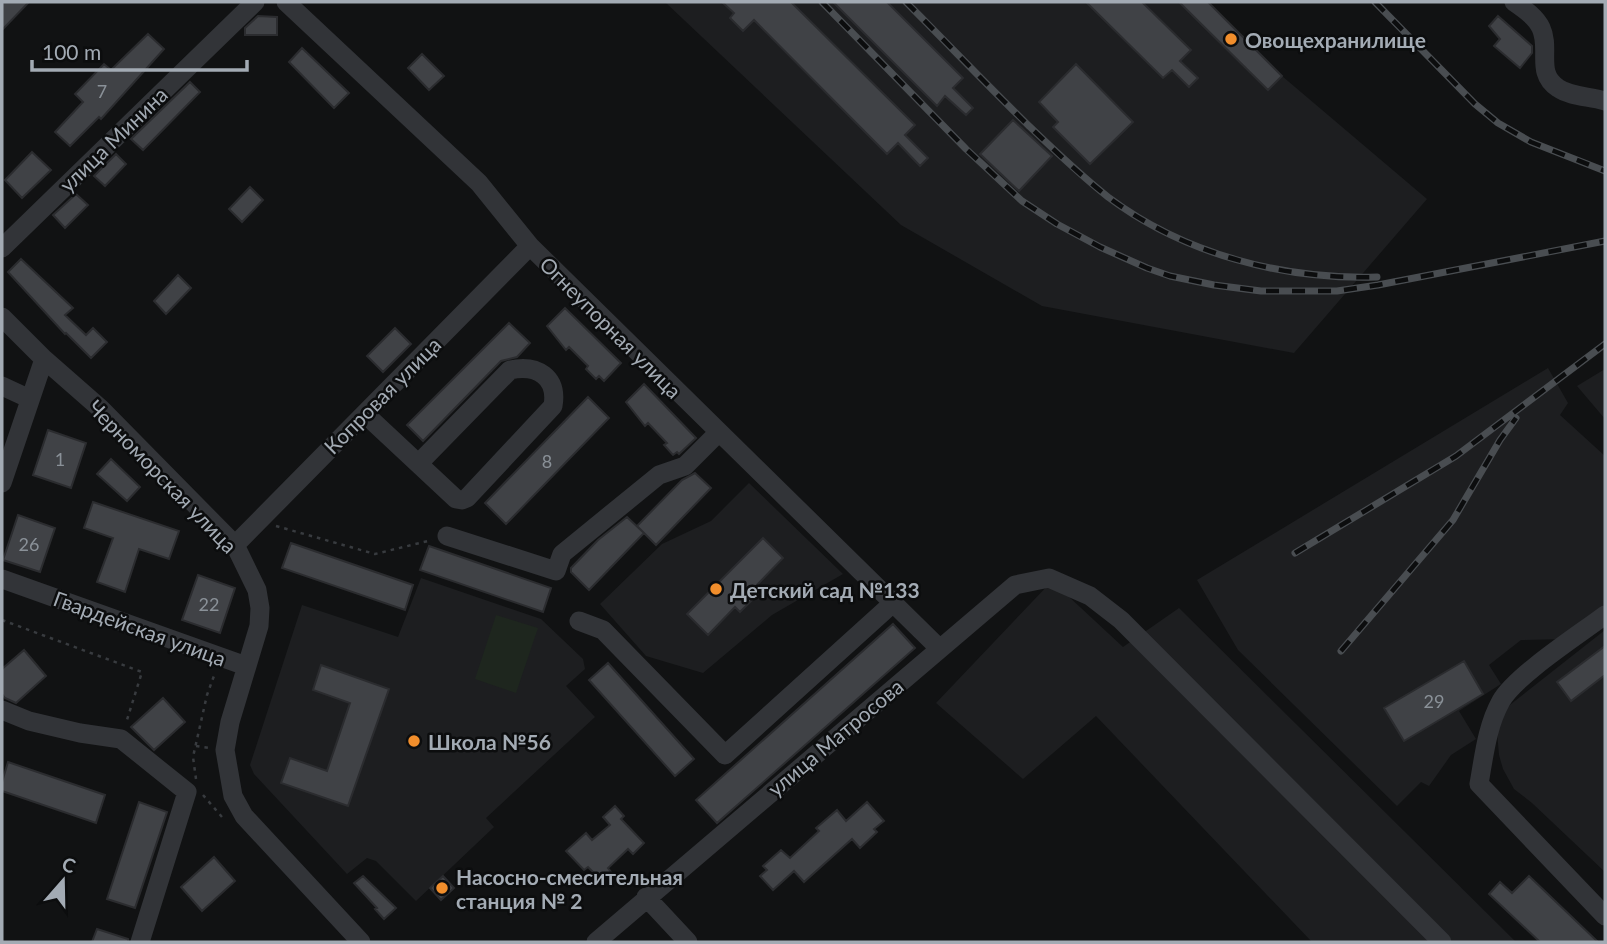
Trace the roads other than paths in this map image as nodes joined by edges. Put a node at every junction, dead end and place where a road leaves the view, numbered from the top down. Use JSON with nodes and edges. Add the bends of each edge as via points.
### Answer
{"nodes":[{"id":1,"x":255,"y":2,"type":"edge"},
{"id":2,"x":286,"y":2,"type":"edge"},
{"id":3,"x":1514,"y":2,"type":"edge"},
{"id":4,"x":1605,"y":100,"type":"edge"},
{"id":5,"x":530,"y":246,"type":"junction"},
{"id":6,"x":2,"y":248,"type":"edge"},
{"id":7,"x":2,"y":317,"type":"edge"},
{"id":8,"x":44,"y":359,"type":"junction"},
{"id":9,"x":2,"y":386,"type":"edge"},
{"id":10,"x":30,"y":399,"type":"junction"},
{"id":11,"x":365,"y":414,"type":"junction"},
{"id":12,"x":718,"y":433,"type":"junction"},
{"id":13,"x":419,"y":463,"type":"junction"},
{"id":14,"x":2,"y":483,"type":"edge"},
{"id":15,"x":447,"y":536,"type":"road end"},
{"id":16,"x":235,"y":545,"type":"junction"},
{"id":17,"x":2,"y":579,"type":"edge"},
{"id":18,"x":893,"y":603,"type":"junction"},
{"id":19,"x":1605,"y":615,"type":"edge"},
{"id":20,"x":579,"y":621,"type":"dead end"},
{"id":21,"x":939,"y":648,"type":"junction"},
{"id":22,"x":246,"y":666,"type":"junction"},
{"id":23,"x":2,"y":710,"type":"edge"},
{"id":24,"x":646,"y":897,"type":"junction"},
{"id":25,"x":1605,"y":916,"type":"edge"},
{"id":26,"x":140,"y":942,"type":"edge"},
{"id":27,"x":361,"y":942,"type":"edge"},
{"id":28,"x":596,"y":942,"type":"edge"},
{"id":29,"x":688,"y":942,"type":"edge"},
{"id":30,"x":1442,"y":942,"type":"edge"}],
"edges":[{"from":1,"to":6,"type":"street","name":"улица Минина"},
{"from":2,"to":5,"type":"street","name":"Огнеупорная улица","via":[[479,183]]},
{"from":3,"to":4,"type":"street","via":[[1542,29],[1544,67],[1552,83],[1568,93]]},
{"from":5,"to":11,"type":"street","name":"Копровая улица"},
{"from":5,"to":12,"type":"street","name":"Огнеупорная улица"},
{"from":7,"to":8,"type":"street","name":"Черноморская улица"},
{"from":8,"to":10,"type":"street"},
{"from":8,"to":16,"type":"street","name":"Черноморская улица","via":[[101,409]]},
{"from":9,"to":10,"type":"street"},
{"from":10,"to":14,"type":"street"},
{"from":11,"to":13,"type":"street"},
{"from":11,"to":16,"type":"street","name":"Копровая улица"},
{"from":12,"to":15,"type":"street","via":[[685,466],[659,475],[562,554],[556,571]]},
{"from":12,"to":18,"type":"street","name":"Огнеупорная улица"},
{"from":13,"to":13,"type":"street","via":[[456,499],[467,498],[554,406],[550,381],[537,370],[510,370]]},
{"from":16,"to":22,"type":"street","name":"Черноморская улица","via":[[257,590],[260,608]]},
{"from":17,"to":22,"type":"street","name":"Гвардейская улица"},
{"from":18,"to":20,"type":"street","via":[[725,755],[603,631]]},
{"from":18,"to":21,"type":"street","name":"Огнеупорная улица"},
{"from":19,"to":25,"type":"street","via":[[1519,680],[1503,698],[1492,723],[1479,784]]},
{"from":21,"to":24,"type":"street","name":"улица Матросова"},
{"from":21,"to":30,"type":"street","name":"улица Матросова","via":[[1015,585],[1049,578],[1090,596],[1121,620]]},
{"from":22,"to":27,"type":"street","name":"Гвардейская улица","via":[[225,750],[233,796],[244,816]]},
{"from":23,"to":26,"type":"street","via":[[29,721],[121,740],[187,792]]},
{"from":24,"to":28,"type":"street","name":"улица Матросова"},
{"from":24,"to":29,"type":"street"}]}
